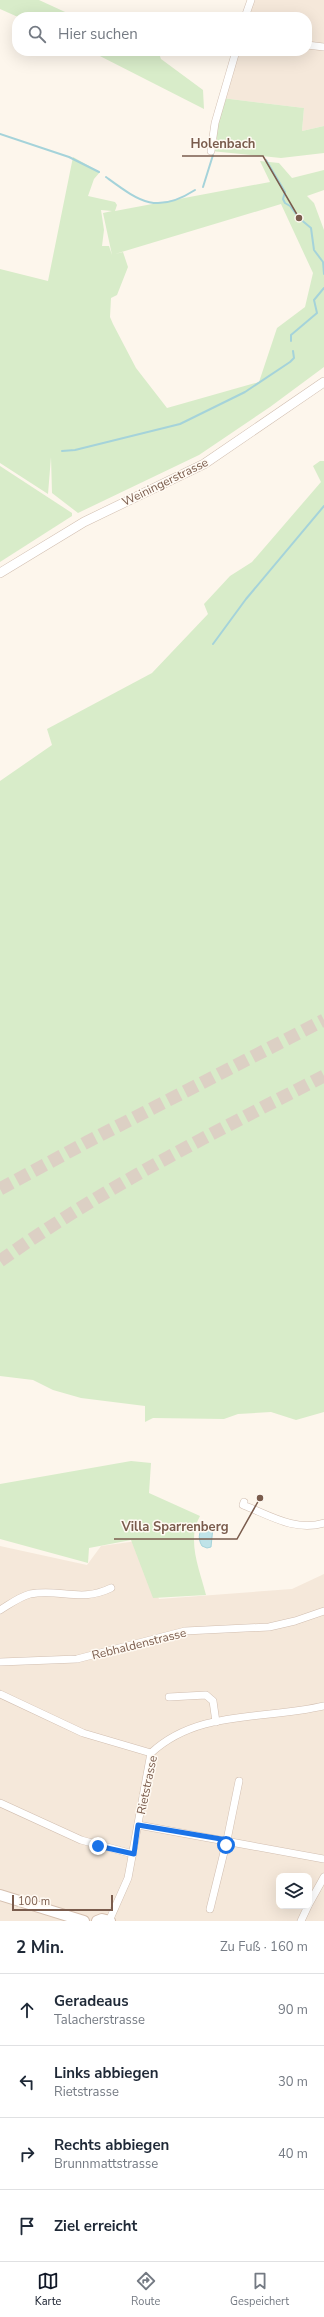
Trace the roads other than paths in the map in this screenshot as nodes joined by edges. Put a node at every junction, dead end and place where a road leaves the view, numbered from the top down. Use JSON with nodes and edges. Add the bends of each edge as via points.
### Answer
{"nodes":[{"id":1,"x":251,"y":0,"type":"edge"},
{"id":2,"x":247,"y":12,"type":"edge"},
{"id":3,"x":312,"y":46,"type":"edge"},
{"id":4,"x":324,"y":47,"type":"edge"},
{"id":5,"x":235,"y":56,"type":"edge"},
{"id":6,"x":211,"y":151,"type":"dead end"},
{"id":7,"x":324,"y":382,"type":"edge"},
{"id":8,"x":0,"y":574,"type":"edge"},
{"id":9,"x":244,"y":1502,"type":"dead end"},
{"id":10,"x":324,"y":1523,"type":"edge"},
{"id":11,"x":111,"y":1588,"type":"dead end"},
{"id":12,"x":0,"y":1610,"type":"edge"},
{"id":13,"x":324,"y":1612,"type":"edge"},
{"id":14,"x":0,"y":1662,"type":"edge"},
{"id":15,"x":0,"y":1694,"type":"edge"},
{"id":16,"x":169,"y":1697,"type":"dead end"},
{"id":17,"x":324,"y":1706,"type":"edge"},
{"id":18,"x":216,"y":1722,"type":"junction"},
{"id":19,"x":151,"y":1753,"type":"junction"},
{"id":20,"x":239,"y":1781,"type":"dead end"},
{"id":21,"x":0,"y":1803,"type":"edge"},
{"id":22,"x":138,"y":1825,"type":"junction"},
{"id":23,"x":227,"y":1840,"type":"junction"},
{"id":24,"x":134,"y":1854,"type":"junction"},
{"id":25,"x":324,"y":1859,"type":"edge"},
{"id":26,"x":324,"y":1877,"type":"edge"},
{"id":27,"x":0,"y":1895,"type":"edge"},
{"id":28,"x":312,"y":1899,"type":"edge"},
{"id":29,"x":210,"y":1909,"type":"dead end"},
{"id":30,"x":307,"y":1909,"type":"edge"},
{"id":31,"x":84,"y":1921,"type":"edge"},
{"id":32,"x":97,"y":1921,"type":"edge"},
{"id":33,"x":110,"y":1921,"type":"edge"},
{"id":34,"x":300,"y":1921,"type":"edge"}],
"edges":[{"from":1,"to":2,"type":"street"},
{"from":3,"to":4,"type":"street"},
{"from":5,"to":6,"type":"street","via":[[215,123]]},
{"from":7,"to":8,"type":"street","name":"Weiningerstrasse","via":[[204,464],[84,522]]},
{"from":9,"to":10,"type":"street","via":[[243,1505],[292,1525]]},
{"from":11,"to":12,"type":"street","via":[[88,1596],[30,1594]]},
{"from":13,"to":14,"type":"street","name":"Rebhaldenstrasse","via":[[269,1627],[173,1634],[76,1659]]},
{"from":15,"to":19,"type":"street","via":[[83,1733]]},
{"from":16,"to":18,"type":"street","via":[[206,1695],[213,1701]]},
{"from":17,"to":18,"type":"street","name":"Rietstrasse","via":[[241,1716]]},
{"from":18,"to":19,"type":"street","name":"Rietstrasse","via":[[175,1734]]},
{"from":19,"to":22,"type":"street","name":"Rietstrasse"},
{"from":20,"to":23,"type":"street"},
{"from":21,"to":24,"type":"street","via":[[81,1840]]},
{"from":22,"to":23,"type":"street"},
{"from":22,"to":24,"type":"street","name":"Rietstrasse"},
{"from":23,"to":25,"type":"street"},
{"from":23,"to":29,"type":"street"},
{"from":24,"to":33,"type":"street","name":"Rietstrasse","via":[[126,1885]]},
{"from":26,"to":28,"type":"street"},
{"from":27,"to":31,"type":"main road"},
{"from":30,"to":34,"type":"street"},
{"from":32,"to":33,"type":"main road"}]}
